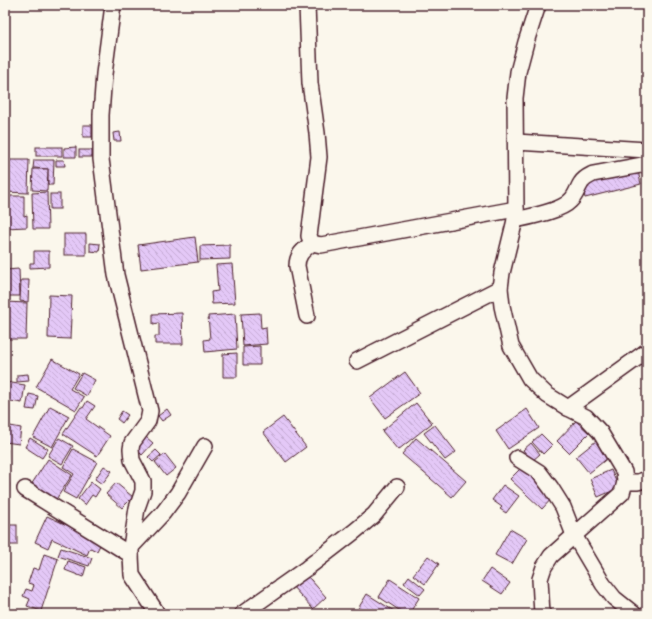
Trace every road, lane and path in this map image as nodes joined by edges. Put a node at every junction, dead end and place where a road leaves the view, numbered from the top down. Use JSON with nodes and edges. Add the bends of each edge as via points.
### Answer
{"nodes":[{"id":1,"x":113,"y":5,"type":"edge"},
{"id":2,"x":307,"y":5,"type":"edge"},
{"id":3,"x":538,"y":5,"type":"edge"},
{"id":4,"x":516,"y":142,"type":"junction"},
{"id":5,"x":647,"y":150,"type":"edge"},
{"id":6,"x":647,"y":164,"type":"edge"},
{"id":7,"x":516,"y":215,"type":"junction"},
{"id":8,"x":312,"y":243,"type":"junction"},
{"id":9,"x":500,"y":288,"type":"junction"},
{"id":10,"x":307,"y":316,"type":"dead end"},
{"id":11,"x":647,"y":351,"type":"edge"},
{"id":12,"x":356,"y":361,"type":"dead end"},
{"id":13,"x":568,"y":408,"type":"junction"},
{"id":14,"x":205,"y":446,"type":"dead end"},
{"id":15,"x":517,"y":458,"type":"dead end"},
{"id":16,"x":647,"y":479,"type":"edge"},
{"id":17,"x":625,"y":482,"type":"junction"},
{"id":18,"x":397,"y":487,"type":"dead end"},
{"id":19,"x":25,"y":489,"type":"dead end"},
{"id":20,"x":574,"y":535,"type":"junction"},
{"id":21,"x":131,"y":551,"type":"junction"},
{"id":22,"x":157,"y":614,"type":"edge"},
{"id":23,"x":242,"y":614,"type":"edge"},
{"id":24,"x":542,"y":614,"type":"edge"},
{"id":25,"x":634,"y":614,"type":"edge"}],
"edges":[{"from":1,"to":21,"type":"street","via":[[101,108],[101,159],[116,275],[150,411],[148,421],[132,443],[131,449],[132,460],[143,481],[143,491],[136,508]]},
{"from":2,"to":8,"type":"street","via":[[310,83],[319,157],[309,236]]},
{"from":3,"to":4,"type":"street","via":[[518,72],[515,98]]},
{"from":4,"to":5,"type":"street"},
{"from":4,"to":7,"type":"street"},
{"from":6,"to":7,"type":"street","via":[[593,174],[581,183],[570,202],[560,208]]},
{"from":7,"to":8,"type":"street","via":[[321,245]]},
{"from":7,"to":9,"type":"street"},
{"from":8,"to":10,"type":"street","via":[[301,253],[296,266]]},
{"from":9,"to":12,"type":"street"},
{"from":9,"to":13,"type":"street","via":[[511,346],[530,379],[547,395]]},
{"from":11,"to":13,"type":"street"},
{"from":13,"to":17,"type":"street","via":[[586,417],[600,432],[624,472]]},
{"from":14,"to":21,"type":"street","via":[[178,494]]},
{"from":15,"to":20,"type":"street","via":[[539,472],[551,488],[563,507]]},
{"from":16,"to":17,"type":"street"},
{"from":17,"to":20,"type":"street","via":[[622,493]]},
{"from":18,"to":23,"type":"street","via":[[374,515],[355,531]]},
{"from":19,"to":21,"type":"street"},
{"from":20,"to":24,"type":"street","via":[[551,556],[544,567],[540,579]]},
{"from":20,"to":25,"type":"street","via":[[603,584],[614,598]]},
{"from":21,"to":22,"type":"street","via":[[132,575]]}]}
